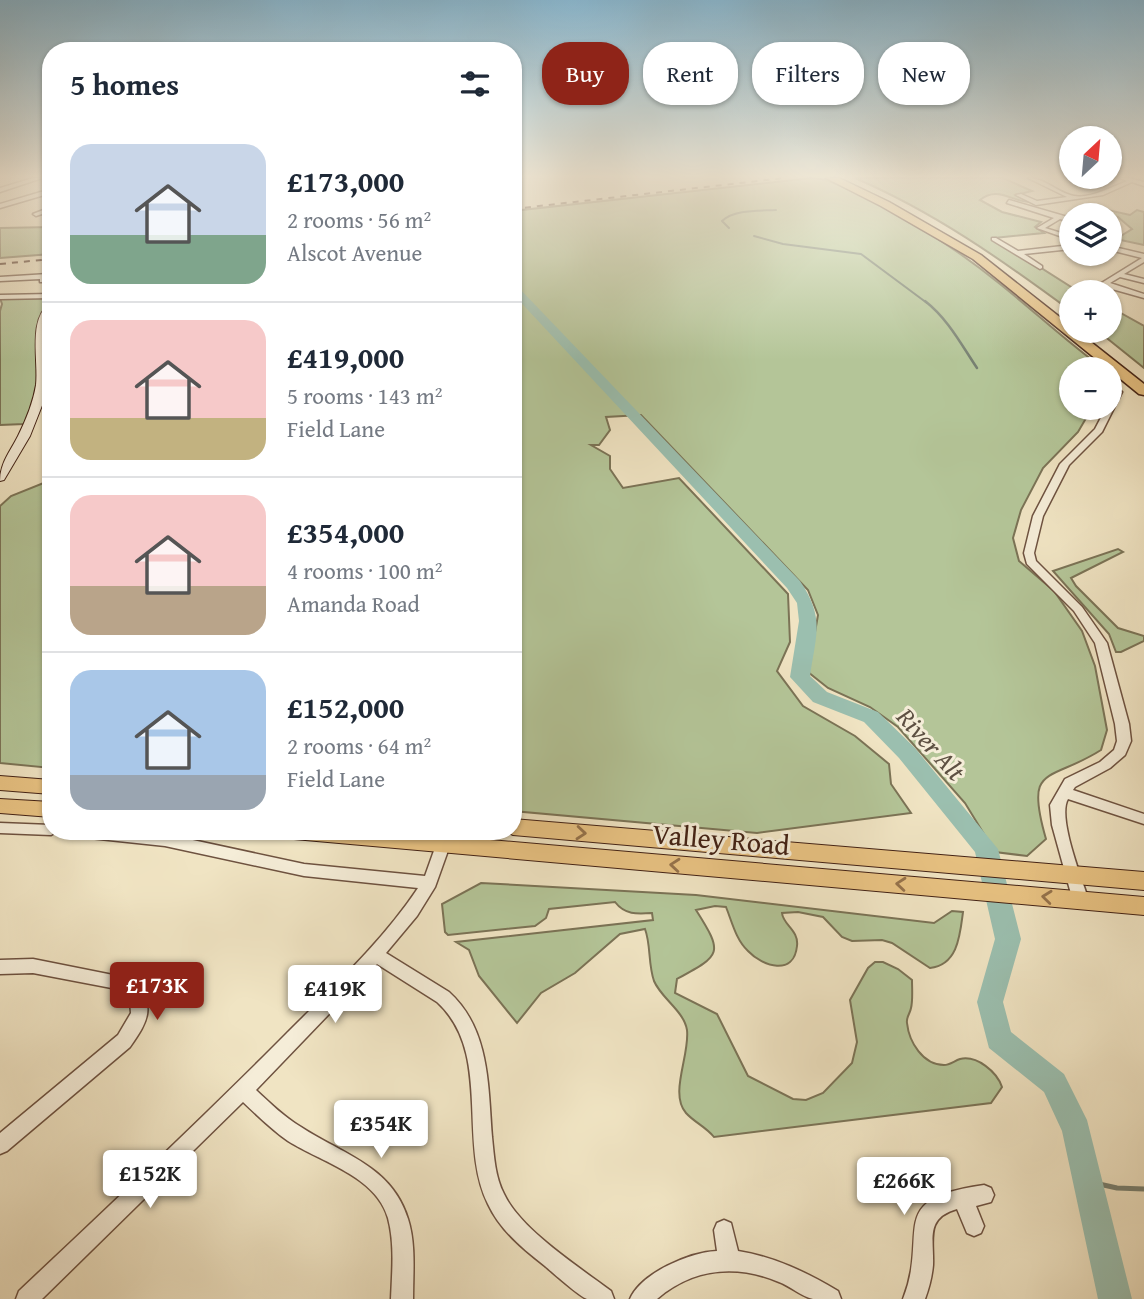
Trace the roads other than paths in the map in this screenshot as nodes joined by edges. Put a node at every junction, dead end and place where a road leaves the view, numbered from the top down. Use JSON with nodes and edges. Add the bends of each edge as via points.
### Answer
{"nodes":[{"id":1,"x":946,"y":239,"type":"edge"},
{"id":2,"x":961,"y":239,"type":"edge"},
{"id":3,"x":994,"y":239,"type":"dead end"},
{"id":4,"x":1059,"y":248,"type":"edge"},
{"id":5,"x":1122,"y":251,"type":"edge"},
{"id":6,"x":1018,"y":253,"type":"junction"},
{"id":7,"x":1144,"y":257,"type":"edge"},
{"id":8,"x":1040,"y":267,"type":"dead end"},
{"id":9,"x":1119,"y":275,"type":"junction"},
{"id":10,"x":42,"y":277,"type":"edge"},
{"id":11,"x":0,"y":279,"type":"edge"},
{"id":12,"x":1111,"y":280,"type":"edge"},
{"id":13,"x":1144,"y":281,"type":"edge"},
{"id":14,"x":1122,"y":289,"type":"edge"},
{"id":15,"x":42,"y":296,"type":"edge"},
{"id":16,"x":1144,"y":296,"type":"edge"},
{"id":17,"x":0,"y":297,"type":"edge"},
{"id":18,"x":1059,"y":310,"type":"edge"},
{"id":19,"x":42,"y":334,"type":"edge"},
{"id":20,"x":1100,"y":343,"type":"edge"},
{"id":21,"x":1144,"y":377,"type":"edge"},
{"id":22,"x":1144,"y":391,"type":"edge"},
{"id":23,"x":1104,"y":420,"type":"edge"},
{"id":24,"x":0,"y":477,"type":"edge"},
{"id":25,"x":0,"y":783,"type":"edge"},
{"id":26,"x":42,"y":786,"type":"edge"},
{"id":27,"x":1062,"y":792,"type":"junction"},
{"id":28,"x":0,"y":806,"type":"edge"},
{"id":29,"x":42,"y":809,"type":"edge"},
{"id":30,"x":1144,"y":818,"type":"edge"},
{"id":31,"x":0,"y":828,"type":"edge"},
{"id":32,"x":522,"y":829,"type":"edge"},
{"id":33,"x":42,"y":830,"type":"edge"},
{"id":34,"x":165,"y":840,"type":"edge"},
{"id":35,"x":445,"y":840,"type":"edge"},
{"id":36,"x":466,"y":840,"type":"edge"},
{"id":37,"x":1073,"y":875,"type":"junction"},
{"id":38,"x":1144,"y":881,"type":"edge"},
{"id":39,"x":430,"y":883,"type":"junction"},
{"id":40,"x":1081,"y":901,"type":"junction"},
{"id":41,"x":1144,"y":906,"type":"edge"},
{"id":42,"x":375,"y":955,"type":"junction"},
{"id":43,"x":0,"y":967,"type":"edge"},
{"id":44,"x":243,"y":1090,"type":"junction"},
{"id":45,"x":0,"y":1145,"type":"edge"},
{"id":46,"x":984,"y":1195,"type":"dead end"},
{"id":47,"x":963,"y":1198,"type":"junction"},
{"id":48,"x":974,"y":1226,"type":"dead end"},
{"id":49,"x":724,"y":1230,"type":"dead end"},
{"id":50,"x":729,"y":1260,"type":"junction"},
{"id":51,"x":27,"y":1299,"type":"edge"},
{"id":52,"x":402,"y":1299,"type":"edge"},
{"id":53,"x":603,"y":1299,"type":"edge"},
{"id":54,"x":641,"y":1299,"type":"edge"},
{"id":55,"x":830,"y":1299,"type":"edge"},
{"id":56,"x":914,"y":1299,"type":"edge"}],
"edges":[{"from":1,"to":22,"type":"highway","via":[[977,257]]},
{"from":2,"to":18,"type":"highway"},
{"from":3,"to":6,"type":"street"},
{"from":4,"to":6,"type":"street"},
{"from":5,"to":7,"type":"street"},
{"from":6,"to":8,"type":"street"},
{"from":7,"to":9,"type":"street"},
{"from":9,"to":12,"type":"street"},
{"from":9,"to":13,"type":"street"},
{"from":10,"to":11,"type":"street"},
{"from":14,"to":16,"type":"street"},
{"from":15,"to":17,"type":"street"},
{"from":19,"to":24,"type":"main road","via":[[41,390],[30,426]]},
{"from":20,"to":21,"type":"highway"},
{"from":23,"to":27,"type":"street","via":[[1065,464],[1031,538],[1031,562],[1078,609],[1101,643],[1122,724],[1120,752]]},
{"from":25,"to":26,"type":"main road"},
{"from":27,"to":30,"type":"street"},
{"from":27,"to":37,"type":"street","via":[[1057,805],[1059,824]]},
{"from":28,"to":29,"type":"main road"},
{"from":31,"to":33,"type":"street"},
{"from":32,"to":37,"type":"main road","name":"Valley Road","one_way":true},
{"from":34,"to":39,"type":"street","via":[[304,870]]},
{"from":35,"to":39,"type":"street"},
{"from":40,"to":36,"type":"main road","name":"Valley Road","one_way":true},
{"from":37,"to":38,"type":"main road","name":"Valley Road"},
{"from":37,"to":40,"type":"street"},
{"from":39,"to":42,"type":"street"},
{"from":40,"to":41,"type":"main road","name":"Valley Road"},
{"from":42,"to":44,"type":"street"},
{"from":42,"to":53,"type":"street","via":[[456,1010],[475,1053],[485,1165],[495,1199],[513,1224]]},
{"from":43,"to":45,"type":"street","via":[[33,966],[127,984],[141,1008],[124,1041]]},
{"from":44,"to":51,"type":"street"},
{"from":44,"to":52,"type":"street","via":[[290,1131],[353,1165],[385,1194],[398,1221]]},
{"from":46,"to":47,"type":"street"},
{"from":47,"to":48,"type":"street"},
{"from":47,"to":56,"type":"street","via":[[940,1202],[927,1213],[923,1269]]},
{"from":49,"to":50,"type":"street"},
{"from":50,"to":54,"type":"street","via":[[690,1265],[653,1286]]},
{"from":50,"to":55,"type":"street","via":[[776,1269]]}]}
